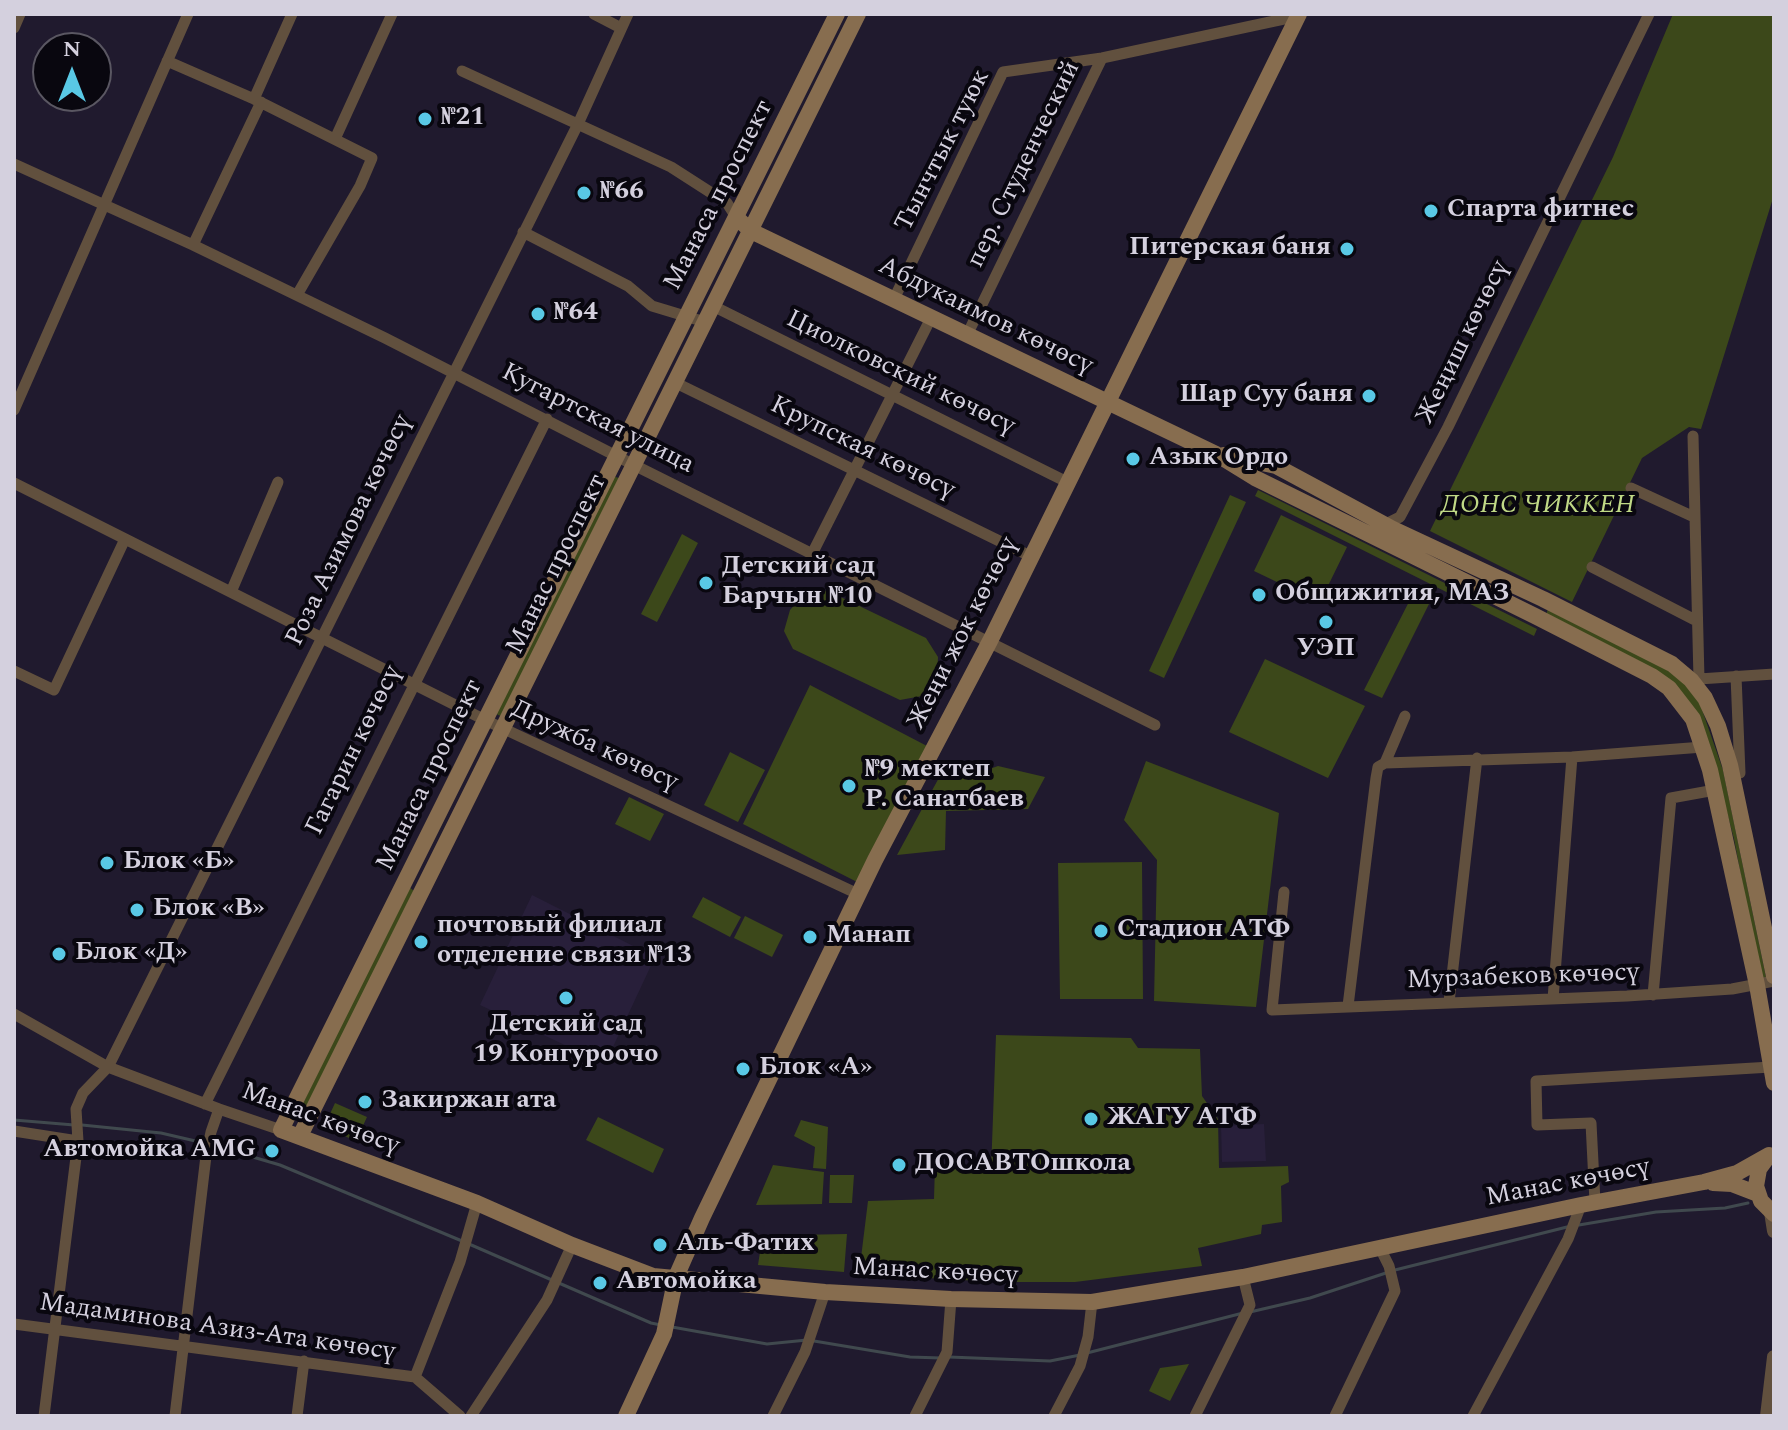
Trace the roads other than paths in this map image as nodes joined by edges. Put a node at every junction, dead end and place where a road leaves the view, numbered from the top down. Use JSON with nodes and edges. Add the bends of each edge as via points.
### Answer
{"nodes":[{"id":1,"x":20,"y":14,"type":"edge"},
{"id":2,"x":188,"y":14,"type":"edge"},
{"id":3,"x":292,"y":14,"type":"edge"},
{"id":4,"x":392,"y":14,"type":"edge"},
{"id":5,"x":594,"y":14,"type":"edge"},
{"id":6,"x":628,"y":14,"type":"edge"},
{"id":7,"x":837,"y":14,"type":"edge"},
{"id":8,"x":858,"y":14,"type":"edge"},
{"id":9,"x":1649,"y":14,"type":"edge"},
{"id":10,"x":1299,"y":15,"type":"edge"},
{"id":11,"x":14,"y":28,"type":"edge"},
{"id":12,"x":621,"y":28,"type":"junction"},
{"id":13,"x":1102,"y":58,"type":"junction"},
{"id":14,"x":167,"y":61,"type":"junction"},
{"id":15,"x":462,"y":71,"type":"dead end"},
{"id":16,"x":809,"y":71,"type":"junction"},
{"id":17,"x":826,"y":79,"type":"junction"},
{"id":18,"x":257,"y":100,"type":"junction"},
{"id":19,"x":578,"y":124,"type":"junction"},
{"id":20,"x":335,"y":139,"type":"junction"},
{"id":21,"x":14,"y":164,"type":"edge"},
{"id":22,"x":102,"y":205,"type":"junction"},
{"id":23,"x":736,"y":217,"type":"junction"},
{"id":24,"x":751,"y":231,"type":"junction"},
{"id":25,"x":523,"y":232,"type":"junction"},
{"id":26,"x":193,"y":245,"type":"junction"},
{"id":27,"x":297,"y":295,"type":"junction"},
{"id":28,"x":894,"y":299,"type":"junction"},
{"id":29,"x":713,"y":306,"type":"junction"},
{"id":30,"x":686,"y":317,"type":"junction"},
{"id":31,"x":931,"y":318,"type":"junction"},
{"id":32,"x":705,"y":322,"type":"junction"},
{"id":33,"x":967,"y":335,"type":"junction"},
{"id":34,"x":453,"y":372,"type":"junction"},
{"id":35,"x":674,"y":382,"type":"junction"},
{"id":36,"x":892,"y":393,"type":"junction"},
{"id":37,"x":1108,"y":403,"type":"junction"},
{"id":38,"x":14,"y":410,"type":"edge"},
{"id":39,"x":547,"y":419,"type":"junction"},
{"id":40,"x":1693,"y":436,"type":"dead end"},
{"id":41,"x":1216,"y":454,"type":"junction"},
{"id":42,"x":617,"y":456,"type":"junction"},
{"id":43,"x":634,"y":465,"type":"junction"},
{"id":44,"x":853,"y":469,"type":"junction"},
{"id":45,"x":278,"y":482,"type":"dead end"},
{"id":46,"x":1067,"y":482,"type":"junction"},
{"id":47,"x":14,"y":483,"type":"edge"},
{"id":48,"x":1631,"y":488,"type":"dead end"},
{"id":49,"x":1694,"y":517,"type":"junction"},
{"id":50,"x":1393,"y":521,"type":"junction"},
{"id":51,"x":125,"y":539,"type":"junction"},
{"id":52,"x":812,"y":554,"type":"junction"},
{"id":53,"x":1030,"y":556,"type":"junction"},
{"id":54,"x":1592,"y":567,"type":"dead end"},
{"id":55,"x":231,"y":592,"type":"junction"},
{"id":56,"x":1543,"y":599,"type":"junction"},
{"id":57,"x":1535,"y":616,"type":"junction"},
{"id":58,"x":1697,"y":621,"type":"junction"},
{"id":59,"x":322,"y":638,"type":"junction"},
{"id":60,"x":990,"y":641,"type":"junction"},
{"id":61,"x":14,"y":671,"type":"edge"},
{"id":62,"x":1774,"y":674,"type":"edge"},
{"id":63,"x":1736,"y":676,"type":"junction"},
{"id":64,"x":1698,"y":683,"type":"junction"},
{"id":65,"x":413,"y":684,"type":"junction"},
{"id":66,"x":1405,"y":716,"type":"dead end"},
{"id":67,"x":485,"y":720,"type":"junction"},
{"id":68,"x":1155,"y":725,"type":"dead end"},
{"id":69,"x":503,"y":728,"type":"junction"},
{"id":70,"x":1703,"y":747,"type":"junction"},
{"id":71,"x":1572,"y":757,"type":"junction"},
{"id":72,"x":1477,"y":758,"type":"junction"},
{"id":73,"x":1385,"y":763,"type":"junction"},
{"id":74,"x":1740,"y":773,"type":"dead end"},
{"id":75,"x":1715,"y":790,"type":"junction"},
{"id":76,"x":409,"y":874,"type":"junction"},
{"id":77,"x":426,"y":883,"type":"junction"},
{"id":78,"x":1284,"y":892,"type":"dead end"},
{"id":79,"x":858,"y":894,"type":"junction"},
{"id":80,"x":1768,"y":981,"type":"edge"},
{"id":81,"x":1653,"y":995,"type":"junction"},
{"id":82,"x":1553,"y":999,"type":"junction"},
{"id":83,"x":1449,"y":1002,"type":"junction"},
{"id":84,"x":1348,"y":1006,"type":"junction"},
{"id":85,"x":14,"y":1014,"type":"edge"},
{"id":86,"x":108,"y":1067,"type":"junction"},
{"id":87,"x":1772,"y":1075,"type":"edge"},
{"id":88,"x":205,"y":1104,"type":"junction"},
{"id":89,"x":219,"y":1109,"type":"junction"},
{"id":90,"x":281,"y":1130,"type":"junction"},
{"id":91,"x":14,"y":1131,"type":"edge"},
{"id":92,"x":300,"y":1136,"type":"junction"},
{"id":93,"x":78,"y":1138,"type":"junction"},
{"id":94,"x":1771,"y":1154,"type":"edge"},
{"id":95,"x":1704,"y":1182,"type":"junction"},
{"id":96,"x":1758,"y":1194,"type":"junction"},
{"id":97,"x":477,"y":1203,"type":"junction"},
{"id":98,"x":1584,"y":1208,"type":"junction"},
{"id":99,"x":1772,"y":1213,"type":"edge"},
{"id":100,"x":1774,"y":1231,"type":"edge"},
{"id":101,"x":572,"y":1245,"type":"junction"},
{"id":102,"x":1380,"y":1248,"type":"junction"},
{"id":103,"x":676,"y":1277,"type":"junction"},
{"id":104,"x":1243,"y":1277,"type":"junction"},
{"id":105,"x":825,"y":1292,"type":"junction"},
{"id":106,"x":951,"y":1299,"type":"junction"},
{"id":107,"x":1092,"y":1302,"type":"junction"},
{"id":108,"x":14,"y":1324,"type":"edge"},
{"id":109,"x":55,"y":1329,"type":"junction"},
{"id":110,"x":183,"y":1347,"type":"junction"},
{"id":111,"x":1774,"y":1357,"type":"edge"},
{"id":112,"x":304,"y":1361,"type":"junction"},
{"id":113,"x":415,"y":1377,"type":"junction"},
{"id":114,"x":44,"y":1416,"type":"edge"},
{"id":115,"x":175,"y":1416,"type":"edge"},
{"id":116,"x":297,"y":1416,"type":"edge"},
{"id":117,"x":460,"y":1416,"type":"edge"},
{"id":118,"x":471,"y":1416,"type":"edge"},
{"id":119,"x":626,"y":1416,"type":"edge"},
{"id":120,"x":773,"y":1416,"type":"edge"},
{"id":121,"x":915,"y":1416,"type":"edge"},
{"id":122,"x":1054,"y":1416,"type":"edge"},
{"id":123,"x":1195,"y":1416,"type":"edge"},
{"id":124,"x":1335,"y":1416,"type":"edge"},
{"id":125,"x":1473,"y":1416,"type":"edge"},
{"id":126,"x":1767,"y":1416,"type":"edge"}],
"edges":[{"from":1,"to":11,"type":"street"},
{"from":2,"to":14,"type":"street"},
{"from":3,"to":18,"type":"street"},
{"from":4,"to":20,"type":"street"},
{"from":5,"to":12,"type":"street"},
{"from":6,"to":12,"type":"street","name":"Роза Азимова көчөсү"},
{"from":7,"to":16,"type":"main road","name":"Манаса проспект"},
{"from":8,"to":17,"type":"main road","name":"Манас проспект"},
{"from":9,"to":50,"type":"street","name":"Жеңиш көчөсү","via":[[1448,427]]},
{"from":10,"to":13,"type":"street","name":"Тынчтык туюк"},
{"from":10,"to":37,"type":"main road","name":"Жеңи жок көчөсү"},
{"from":12,"to":19,"type":"street","name":"Роза Азимова көчөсү"},
{"from":13,"to":28,"type":"street","name":"Тынчтык туюк","via":[[1003,72]]},
{"from":13,"to":33,"type":"street","name":"пер. Студенческий"},
{"from":14,"to":18,"type":"street"},
{"from":14,"to":22,"type":"street"},
{"from":15,"to":19,"type":"street"},
{"from":16,"to":17,"type":"main road"},
{"from":16,"to":23,"type":"main road","name":"Манаса проспект"},
{"from":17,"to":24,"type":"main road","name":"Манас проспект"},
{"from":18,"to":20,"type":"street"},
{"from":18,"to":26,"type":"street"},
{"from":19,"to":23,"type":"street","via":[[671,167],[727,203]]},
{"from":19,"to":25,"type":"street","name":"Роза Азимова көчөсү"},
{"from":20,"to":27,"type":"street","via":[[372,158]]},
{"from":21,"to":22,"type":"street","name":"Кугартская улица"},
{"from":22,"to":26,"type":"street","name":"Кугартская улица"},
{"from":22,"to":38,"type":"street"},
{"from":23,"to":24,"type":"main road","name":"Абдукаимов көчөсү"},
{"from":23,"to":30,"type":"main road","name":"Манаса проспект"},
{"from":24,"to":28,"type":"main road","name":"Абдукаимов көчөсү"},
{"from":24,"to":29,"type":"main road","name":"Манас проспект"},
{"from":25,"to":30,"type":"street","via":[[628,286],[652,306]]},
{"from":25,"to":34,"type":"street","name":"Роза Азимова көчөсү"},
{"from":26,"to":27,"type":"street","name":"Кугартская улица"},
{"from":27,"to":34,"type":"street","name":"Кугартская улица"},
{"from":28,"to":31,"type":"main road","name":"Абдукаимов көчөсү"},
{"from":29,"to":32,"type":"main road","name":"Манас проспект"},
{"from":29,"to":36,"type":"street","name":"Циолковский көчөсү"},
{"from":30,"to":32,"type":"street"},
{"from":30,"to":42,"type":"main road","name":"Манаса проспект"},
{"from":31,"to":33,"type":"main road","name":"Абдукаимов көчөсү"},
{"from":31,"to":36,"type":"street"},
{"from":32,"to":35,"type":"main road","name":"Манас проспект"},
{"from":33,"to":37,"type":"main road","name":"Абдукаимов көчөсү"},
{"from":34,"to":39,"type":"street","name":"Кугартская улица"},
{"from":34,"to":59,"type":"street","name":"Роза Азимова көчөсү"},
{"from":35,"to":43,"type":"main road","name":"Манас проспект"},
{"from":35,"to":44,"type":"street","name":"Крупская көчөсү"},
{"from":36,"to":44,"type":"street"},
{"from":36,"to":46,"type":"street","name":"Циолковский көчөсү"},
{"from":37,"to":41,"type":"main road","name":"Абдукаимов көчөсү"},
{"from":37,"to":46,"type":"main road","name":"Жеңи жок көчөсү"},
{"from":39,"to":42,"type":"street","name":"Кугартская улица"},
{"from":39,"to":65,"type":"street","name":"Гагарин көчөсү"},
{"from":40,"to":49,"type":"street"},
{"from":41,"to":50,"type":"main road","name":"Абдукаимов көчөсү","via":[[1276,466]]},
{"from":41,"to":57,"type":"main road","name":"Абдукаимов көчөсү"},
{"from":42,"to":43,"type":"street","name":"Кугартская улица"},
{"from":42,"to":67,"type":"main road","name":"Манаса проспект"},
{"from":43,"to":52,"type":"street","name":"Кугартская улица"},
{"from":43,"to":69,"type":"main road","name":"Манас проспект"},
{"from":44,"to":52,"type":"street"},
{"from":44,"to":53,"type":"street","name":"Крупская көчөсү"},
{"from":45,"to":55,"type":"street"},
{"from":46,"to":53,"type":"main road","name":"Жеңи жок көчөсү"},
{"from":47,"to":51,"type":"street","name":"Дружба көчөсү"},
{"from":48,"to":49,"type":"street"},
{"from":49,"to":58,"type":"street"},
{"from":50,"to":56,"type":"main road","name":"Абдукаимов көчөсү","via":[[1407,535]]},
{"from":51,"to":55,"type":"street","name":"Дружба көчөсү"},
{"from":51,"to":61,"type":"street","via":[[54,690]]},
{"from":52,"to":60,"type":"street","name":"Кугартская улица"},
{"from":53,"to":60,"type":"main road","name":"Жеңи жок көчөсү"},
{"from":54,"to":58,"type":"street"},
{"from":55,"to":59,"type":"street","name":"Дружба көчөсү"},
{"from":56,"to":57,"type":"main road"},
{"from":56,"to":64,"type":"main road","name":"Абдукаимов көчөсү","via":[[1672,664]]},
{"from":57,"to":70,"type":"main road","name":"Абдукаимов көчөсү","via":[[1669,688],[1693,719]]},
{"from":58,"to":64,"type":"street"},
{"from":59,"to":65,"type":"street","name":"Дружба көчөсү"},
{"from":59,"to":86,"type":"street","name":"Роза Азимова көчөсү"},
{"from":60,"to":68,"type":"street","name":"Кугартская улица"},
{"from":60,"to":79,"type":"main road","name":"Жеңи жок көчөсү"},
{"from":62,"to":63,"type":"street"},
{"from":63,"to":64,"type":"street"},
{"from":63,"to":74,"type":"street"},
{"from":64,"to":80,"type":"main road","name":"Абдукаимов көчөсү","via":[[1730,765]]},
{"from":65,"to":67,"type":"street","name":"Дружба көчөсү"},
{"from":65,"to":88,"type":"street","name":"Гагарин көчөсү"},
{"from":66,"to":73,"type":"street"},
{"from":67,"to":69,"type":"street","name":"Дружба көчөсү"},
{"from":67,"to":76,"type":"main road","name":"Манаса проспект"},
{"from":69,"to":77,"type":"main road","name":"Манас проспект"},
{"from":69,"to":79,"type":"street","name":"Дружба көчөсү"},
{"from":70,"to":71,"type":"street"},
{"from":70,"to":75,"type":"main road","name":"Абдукаимов көчөсү"},
{"from":71,"to":72,"type":"street"},
{"from":71,"to":82,"type":"street"},
{"from":72,"to":73,"type":"street"},
{"from":72,"to":83,"type":"street"},
{"from":73,"to":84,"type":"street","via":[[1376,778]]},
{"from":75,"to":80,"type":"main road","name":"Абдукаимов көчөсү"},
{"from":75,"to":81,"type":"street","via":[[1671,798]]},
{"from":76,"to":77,"type":"street"},
{"from":76,"to":90,"type":"main road","name":"Манаса проспект"},
{"from":77,"to":92,"type":"main road","name":"Манас проспект"},
{"from":78,"to":84,"type":"street","name":"Мурзабеков көчөсү","via":[[1272,1010]]},
{"from":79,"to":103,"type":"main road","name":"Жеңи жок көчөсү"},
{"from":80,"to":81,"type":"street","name":"Мурзабеков көчөсү"},
{"from":80,"to":87,"type":"main road","name":"Абдукаимов көчөсү"},
{"from":81,"to":82,"type":"street","name":"Мурзабеков көчөсү"},
{"from":82,"to":83,"type":"street","name":"Мурзабеков көчөсү"},
{"from":83,"to":84,"type":"street","name":"Мурзабеков көчөсү"},
{"from":85,"to":86,"type":"street","name":"Манас көчөсү"},
{"from":86,"to":88,"type":"street","name":"Манас көчөсү"},
{"from":86,"to":93,"type":"street","name":"Роза Азимова көчөсү","via":[[83,1093],[76,1109]]},
{"from":87,"to":98,"type":"street","via":[[1536,1081],[1537,1125],[1591,1123]]},
{"from":88,"to":89,"type":"street","name":"Манас көчөсү"},
{"from":89,"to":90,"type":"street","name":"Манас көчөсү"},
{"from":89,"to":110,"type":"street","via":[[206,1156]]},
{"from":90,"to":92,"type":"main road","name":"Манас көчөсү"},
{"from":91,"to":93,"type":"street"},
{"from":92,"to":97,"type":"main road","name":"Манас көчөсү"},
{"from":93,"to":109,"type":"street"},
{"from":94,"to":95,"type":"main road","via":[[1737,1173]]},
{"from":94,"to":96,"type":"main road","via":[[1757,1177]]},
{"from":95,"to":96,"type":"main road","via":[[1732,1184]]},
{"from":95,"to":98,"type":"main road","name":"Манас көчөсү"},
{"from":96,"to":99,"type":"main road"},
{"from":97,"to":101,"type":"main road","name":"Манас көчөсү"},
{"from":97,"to":113,"type":"street"},
{"from":98,"to":102,"type":"main road","name":"Манас көчөсү"},
{"from":98,"to":125,"type":"street"},
{"from":99,"to":100,"type":"street"},
{"from":101,"to":103,"type":"main road","name":"Манас көчөсү","via":[[653,1276]]},
{"from":101,"to":118,"type":"street","via":[[547,1300]]},
{"from":102,"to":104,"type":"main road","name":"Манас көчөсү"},
{"from":102,"to":124,"type":"street","via":[[1395,1291]]},
{"from":103,"to":105,"type":"main road","name":"Манас көчөсү"},
{"from":103,"to":119,"type":"main road","name":"Жеңи жок көчөсү","via":[[666,1326]]},
{"from":104,"to":107,"type":"main road","name":"Манас көчөсү"},
{"from":104,"to":123,"type":"street","via":[[1250,1305]]},
{"from":105,"to":106,"type":"main road","name":"Манас көчөсү"},
{"from":105,"to":120,"type":"street","via":[[805,1352]]},
{"from":106,"to":107,"type":"main road","name":"Манас көчөсү"},
{"from":106,"to":121,"type":"street","via":[[947,1352]]},
{"from":107,"to":122,"type":"street","via":[[1080,1366]]},
{"from":108,"to":109,"type":"street","name":"Мадаминова Азиз-Ата көчөсү"},
{"from":109,"to":110,"type":"street","name":"Мадаминова Азиз-Ата көчөсү"},
{"from":109,"to":114,"type":"street"},
{"from":110,"to":112,"type":"street","name":"Мадаминова Азиз-Ата көчөсү"},
{"from":110,"to":115,"type":"street"},
{"from":111,"to":126,"type":"street"},
{"from":112,"to":113,"type":"street","name":"Мадаминова Азиз-Ата көчөсү"},
{"from":112,"to":116,"type":"street"},
{"from":113,"to":117,"type":"street"}]}
